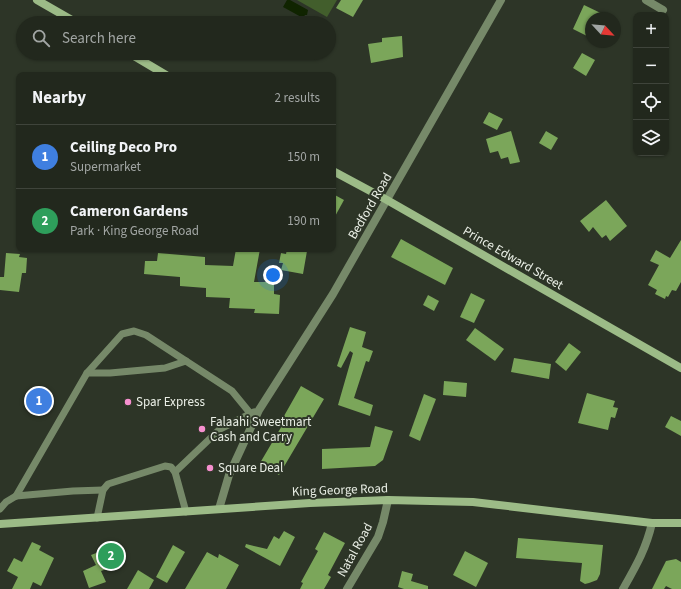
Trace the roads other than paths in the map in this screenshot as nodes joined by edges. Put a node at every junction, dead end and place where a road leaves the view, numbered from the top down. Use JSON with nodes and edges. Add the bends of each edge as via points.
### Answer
{"nodes":[{"id":1,"x":37,"y":0,"type":"edge"},
{"id":2,"x":501,"y":0,"type":"edge"},
{"id":3,"x":646,"y":0,"type":"edge"},
{"id":4,"x":663,"y":10,"type":"dead end"},
{"id":5,"x":65,"y":16,"type":"edge"},
{"id":6,"x":141,"y":60,"type":"edge"},
{"id":7,"x":161,"y":72,"type":"edge"},
{"id":8,"x":336,"y":173,"type":"edge"},
{"id":9,"x":387,"y":200,"type":"junction"},
{"id":10,"x":186,"y":361,"type":"junction"},
{"id":11,"x":681,"y":368,"type":"edge"},
{"id":12,"x":87,"y":373,"type":"junction"},
{"id":13,"x":259,"y":410,"type":"junction"},
{"id":14,"x":250,"y":413,"type":"junction"},
{"id":15,"x":175,"y":472,"type":"junction"},
{"id":16,"x":103,"y":490,"type":"junction"},
{"id":17,"x":16,"y":496,"type":"junction"},
{"id":18,"x":388,"y":500,"type":"junction"},
{"id":19,"x":0,"y":509,"type":"edge"},
{"id":20,"x":219,"y":509,"type":"junction"},
{"id":21,"x":186,"y":512,"type":"junction"},
{"id":22,"x":97,"y":518,"type":"junction"},
{"id":23,"x":652,"y":523,"type":"junction"},
{"id":24,"x":681,"y":523,"type":"edge"},
{"id":25,"x":0,"y":524,"type":"edge"},
{"id":26,"x":347,"y":589,"type":"edge"},
{"id":27,"x":623,"y":589,"type":"edge"}],
"edges":[{"from":1,"to":5,"type":"main road"},
{"from":2,"to":9,"type":"street","name":"Bedford Road"},
{"from":3,"to":4,"type":"street"},
{"from":6,"to":7,"type":"main road"},
{"from":8,"to":9,"type":"main road","name":"Prince Edward Street"},
{"from":9,"to":11,"type":"main road","name":"Prince Edward Street"},
{"from":9,"to":13,"type":"street","name":"Bedford Road","via":[[333,294]]},
{"from":10,"to":12,"type":"lane","via":[[165,368]]},
{"from":10,"to":12,"type":"lane","via":[[146,335],[134,331],[122,334]]},
{"from":10,"to":14,"type":"lane","via":[[232,391]]},
{"from":12,"to":17,"type":"lane"},
{"from":13,"to":14,"type":"lane"},
{"from":13,"to":20,"type":"street","name":"Bedford Road","via":[[229,475]]},
{"from":14,"to":15,"type":"lane","via":[[220,429]]},
{"from":15,"to":16,"type":"lane","via":[[165,466],[108,484]]},
{"from":15,"to":21,"type":"lane"},
{"from":16,"to":17,"type":"lane"},
{"from":16,"to":22,"type":"lane"},
{"from":17,"to":19,"type":"lane"},
{"from":18,"to":20,"type":"main road","name":"King George Road"},
{"from":18,"to":23,"type":"main road","name":"King George Road","via":[[473,502]]},
{"from":18,"to":26,"type":"street","name":"Natal Road","via":[[378,537]]},
{"from":20,"to":21,"type":"main road","name":"King George Road"},
{"from":21,"to":22,"type":"main road","name":"King George Road"},
{"from":22,"to":25,"type":"main road","name":"King George Road"},
{"from":23,"to":24,"type":"main road","name":"King George Road"},
{"from":23,"to":27,"type":"street","via":[[648,541]]}]}
